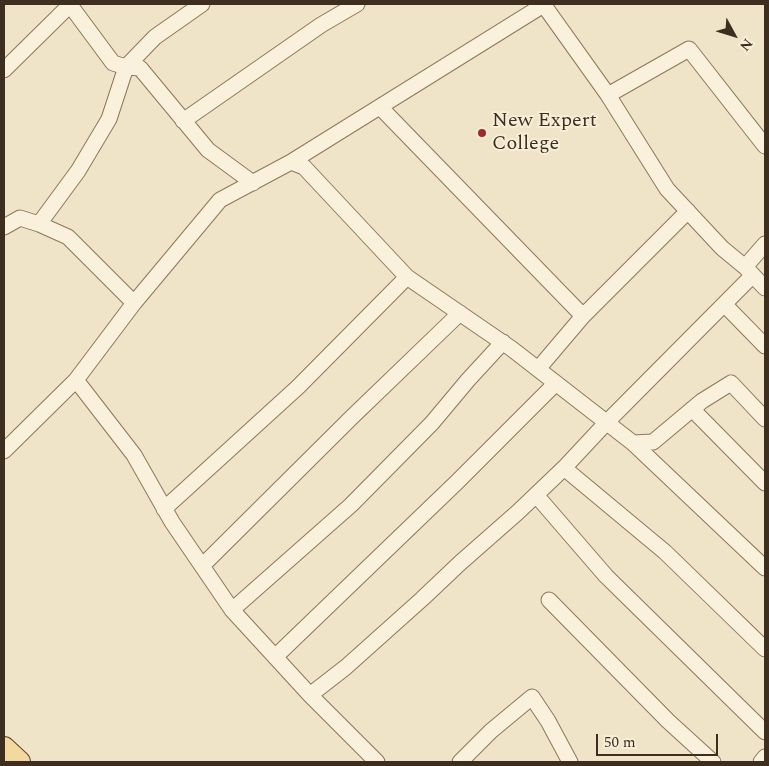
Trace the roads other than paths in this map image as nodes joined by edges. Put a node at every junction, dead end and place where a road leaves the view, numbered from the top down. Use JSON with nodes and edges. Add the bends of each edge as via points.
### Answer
{"nodes":[{"id":1,"x":71,"y":4,"type":"edge"},
{"id":2,"x":202,"y":4,"type":"edge"},
{"id":3,"x":357,"y":4,"type":"edge"},
{"id":4,"x":544,"y":4,"type":"edge"},
{"id":5,"x":126,"y":67,"type":"junction"},
{"id":6,"x":4,"y":70,"type":"edge"},
{"id":7,"x":608,"y":95,"type":"junction"},
{"id":8,"x":380,"y":107,"type":"junction"},
{"id":9,"x":184,"y":121,"type":"junction"},
{"id":10,"x":765,"y":146,"type":"edge"},
{"id":11,"x":291,"y":162,"type":"junction"},
{"id":12,"x":253,"y":183,"type":"junction"},
{"id":13,"x":688,"y":211,"type":"junction"},
{"id":14,"x":39,"y":224,"type":"junction"},
{"id":15,"x":4,"y":227,"type":"edge"},
{"id":16,"x":765,"y":244,"type":"edge"},
{"id":17,"x":749,"y":271,"type":"junction"},
{"id":18,"x":406,"y":277,"type":"junction"},
{"id":19,"x":765,"y":288,"type":"edge"},
{"id":20,"x":134,"y":302,"type":"junction"},
{"id":21,"x":724,"y":304,"type":"junction"},
{"id":22,"x":460,"y":314,"type":"junction"},
{"id":23,"x":583,"y":316,"type":"junction"},
{"id":24,"x":502,"y":342,"type":"junction"},
{"id":25,"x":765,"y":346,"type":"edge"},
{"id":26,"x":538,"y":369,"type":"junction"},
{"id":27,"x":76,"y":380,"type":"junction"},
{"id":28,"x":556,"y":383,"type":"junction"},
{"id":29,"x":692,"y":409,"type":"junction"},
{"id":30,"x":765,"y":419,"type":"edge"},
{"id":31,"x":606,"y":423,"type":"junction"},
{"id":32,"x":633,"y":443,"type":"junction"},
{"id":33,"x":4,"y":451,"type":"edge"},
{"id":34,"x":564,"y":468,"type":"junction"},
{"id":35,"x":765,"y":482,"type":"edge"},
{"id":36,"x":536,"y":495,"type":"junction"},
{"id":37,"x":164,"y":509,"type":"junction"},
{"id":38,"x":202,"y":566,"type":"junction"},
{"id":39,"x":765,"y":568,"type":"edge"},
{"id":40,"x":549,"y":600,"type":"dead end"},
{"id":41,"x":232,"y":610,"type":"junction"},
{"id":42,"x":765,"y":648,"type":"edge"},
{"id":43,"x":275,"y":657,"type":"junction"},
{"id":44,"x":310,"y":695,"type":"junction"},
{"id":45,"x":765,"y":732,"type":"edge"},
{"id":46,"x":4,"y":748,"type":"edge"},
{"id":47,"x":765,"y":757,"type":"edge"},
{"id":48,"x":19,"y":762,"type":"edge"},
{"id":49,"x":377,"y":762,"type":"edge"},
{"id":50,"x":460,"y":762,"type":"edge"},
{"id":51,"x":570,"y":762,"type":"edge"},
{"id":52,"x":713,"y":762,"type":"edge"},
{"id":53,"x":761,"y":762,"type":"edge"}],
"edges":[{"from":1,"to":5,"type":"street","via":[[114,63]]},
{"from":1,"to":6,"type":"street"},
{"from":2,"to":5,"type":"street","via":[[154,37]]},
{"from":3,"to":9,"type":"street","via":[[321,25]]},
{"from":4,"to":7,"type":"street"},
{"from":4,"to":8,"type":"street"},
{"from":5,"to":9,"type":"street","via":[[140,68]]},
{"from":5,"to":14,"type":"street","via":[[109,119],[78,171]]},
{"from":7,"to":10,"type":"street","via":[[689,49]]},
{"from":7,"to":13,"type":"street","via":[[667,189]]},
{"from":8,"to":11,"type":"street"},
{"from":8,"to":23,"type":"street"},
{"from":9,"to":12,"type":"street","via":[[208,150]]},
{"from":11,"to":12,"type":"street"},
{"from":11,"to":18,"type":"street","via":[[304,167]]},
{"from":12,"to":20,"type":"street","via":[[220,200]]},
{"from":13,"to":17,"type":"street","via":[[722,248]]},
{"from":13,"to":23,"type":"street"},
{"from":14,"to":15,"type":"street","via":[[20,218]]},
{"from":14,"to":20,"type":"street","via":[[68,237]]},
{"from":16,"to":17,"type":"street"},
{"from":17,"to":19,"type":"street"},
{"from":17,"to":21,"type":"street"},
{"from":18,"to":22,"type":"street"},
{"from":18,"to":37,"type":"street","via":[[298,387]]},
{"from":20,"to":27,"type":"street"},
{"from":21,"to":25,"type":"street"},
{"from":21,"to":31,"type":"street"},
{"from":22,"to":24,"type":"street"},
{"from":22,"to":38,"type":"street"},
{"from":23,"to":26,"type":"street"},
{"from":24,"to":26,"type":"street"},
{"from":24,"to":41,"type":"street","via":[[432,424],[351,505]]},
{"from":26,"to":28,"type":"street"},
{"from":27,"to":33,"type":"street"},
{"from":27,"to":37,"type":"street","via":[[134,455]]},
{"from":28,"to":31,"type":"street"},
{"from":28,"to":43,"type":"street"},
{"from":29,"to":30,"type":"street","via":[[731,383]]},
{"from":29,"to":32,"type":"street","via":[[653,442]]},
{"from":29,"to":35,"type":"street"},
{"from":31,"to":32,"type":"street"},
{"from":31,"to":34,"type":"street"},
{"from":32,"to":39,"type":"street"},
{"from":34,"to":36,"type":"street"},
{"from":34,"to":42,"type":"street","via":[[665,552]]},
{"from":36,"to":44,"type":"street","via":[[422,600]]},
{"from":36,"to":45,"type":"street","via":[[606,576]]},
{"from":37,"to":38,"type":"street"},
{"from":38,"to":41,"type":"street"},
{"from":40,"to":52,"type":"street"},
{"from":41,"to":43,"type":"street"},
{"from":43,"to":44,"type":"street"},
{"from":44,"to":49,"type":"street"},
{"from":46,"to":48,"type":"main road"},
{"from":47,"to":53,"type":"street"},
{"from":50,"to":51,"type":"street","via":[[532,698]]}]}
